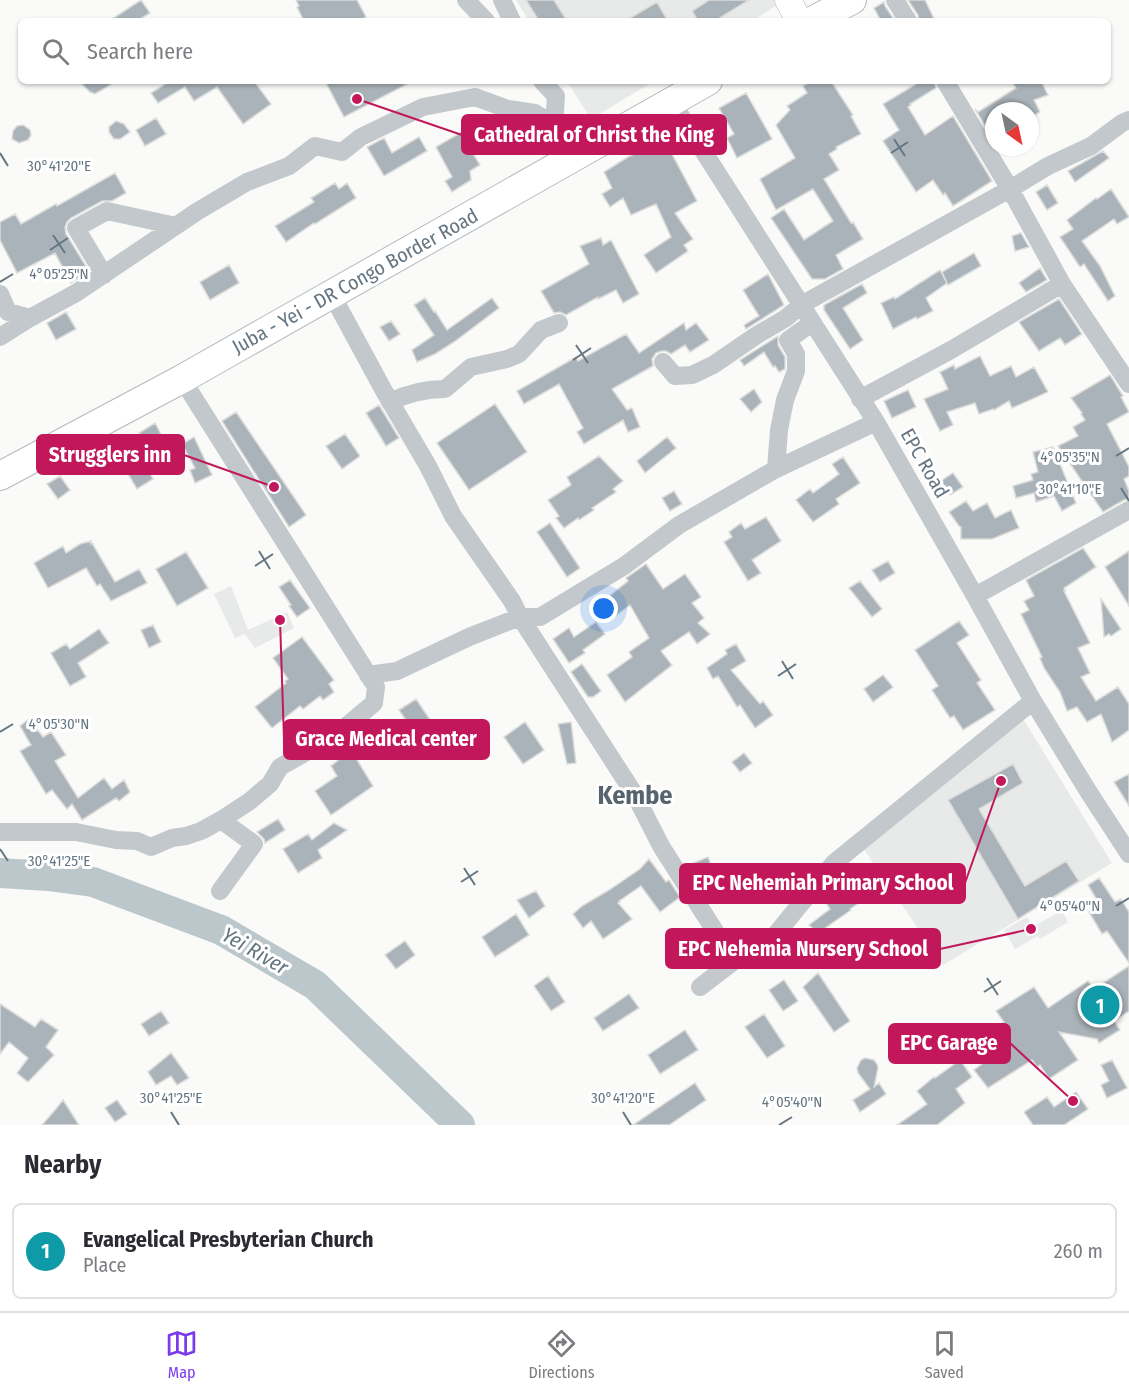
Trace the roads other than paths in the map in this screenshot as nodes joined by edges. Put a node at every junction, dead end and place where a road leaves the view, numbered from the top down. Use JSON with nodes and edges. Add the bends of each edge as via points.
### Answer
{"nodes":[{"id":1,"x":466,"y":0,"type":"edge"},
{"id":2,"x":502,"y":0,"type":"edge"},
{"id":3,"x":788,"y":0,"type":"edge"},
{"id":4,"x":852,"y":0,"type":"edge"},
{"id":5,"x":895,"y":0,"type":"edge"},
{"id":6,"x":483,"y":18,"type":"edge"},
{"id":7,"x":511,"y":18,"type":"edge"},
{"id":8,"x":797,"y":18,"type":"edge"},
{"id":9,"x":818,"y":18,"type":"edge"},
{"id":10,"x":907,"y":18,"type":"edge"},
{"id":11,"x":545,"y":84,"type":"edge"},
{"id":12,"x":703,"y":84,"type":"edge"},
{"id":13,"x":947,"y":84,"type":"edge"},
{"id":14,"x":672,"y":102,"type":"junction"},
{"id":15,"x":1129,"y":120,"type":"edge"},
{"id":16,"x":554,"y":125,"type":"junction"},
{"id":17,"x":575,"y":157,"type":"junction"},
{"id":18,"x":1010,"y":189,"type":"junction"},
{"id":19,"x":176,"y":226,"type":"junction"},
{"id":20,"x":104,"y":274,"type":"junction"},
{"id":21,"x":1062,"y":284,"type":"junction"},
{"id":22,"x":0,"y":294,"type":"edge"},
{"id":23,"x":332,"y":295,"type":"junction"},
{"id":24,"x":801,"y":305,"type":"junction"},
{"id":25,"x":30,"y":318,"type":"junction"},
{"id":26,"x":559,"y":323,"type":"dead end"},
{"id":27,"x":812,"y":323,"type":"junction"},
{"id":28,"x":0,"y":337,"type":"edge"},
{"id":29,"x":663,"y":362,"type":"dead end"},
{"id":30,"x":182,"y":379,"type":"junction"},
{"id":31,"x":1128,"y":379,"type":"edge"},
{"id":32,"x":860,"y":399,"type":"junction"},
{"id":33,"x":390,"y":402,"type":"junction"},
{"id":34,"x":876,"y":422,"type":"junction"},
{"id":35,"x":776,"y":469,"type":"junction"},
{"id":36,"x":0,"y":476,"type":"edge"},
{"id":37,"x":1129,"y":510,"type":"edge"},
{"id":38,"x":975,"y":596,"type":"junction"},
{"id":39,"x":520,"y":618,"type":"junction"},
{"id":40,"x":368,"y":675,"type":"junction"},
{"id":41,"x":1033,"y":701,"type":"junction"},
{"id":42,"x":221,"y":820,"type":"junction"},
{"id":43,"x":0,"y":832,"type":"edge"},
{"id":44,"x":1129,"y":854,"type":"edge"},
{"id":45,"x":219,"y":891,"type":"dead end"},
{"id":46,"x":734,"y":961,"type":"junction"},
{"id":47,"x":700,"y":987,"type":"dead end"}],
"edges":[{"from":1,"to":6,"type":"street"},
{"from":2,"to":7,"type":"street"},
{"from":3,"to":8,"type":"street"},
{"from":4,"to":9,"type":"main road"},
{"from":5,"to":10,"type":"street"},
{"from":11,"to":16,"type":"street","via":[[556,96]]},
{"from":12,"to":14,"type":"main road","name":"Juba - Yei - DR Congo Border Road"},
{"from":13,"to":18,"type":"street"},
{"from":14,"to":17,"type":"main road","name":"Juba - Yei - DR Congo Border Road"},
{"from":14,"to":24,"type":"street","name":"EPC Road"},
{"from":15,"to":18,"type":"street","via":[[1091,146],[1048,165]]},
{"from":16,"to":17,"type":"street"},
{"from":16,"to":19,"type":"street","via":[[535,113],[474,97],[423,107],[361,137],[342,152],[315,146],[289,166],[247,182]]},
{"from":17,"to":23,"type":"main road","name":"Juba - Yei - DR Congo Border Road"},
{"from":18,"to":21,"type":"street"},
{"from":18,"to":24,"type":"street"},
{"from":19,"to":20,"type":"street"},
{"from":19,"to":20,"type":"street","via":[[107,211],[76,228]]},
{"from":20,"to":25,"type":"street"},
{"from":21,"to":31,"type":"street"},
{"from":21,"to":32,"type":"street"},
{"from":22,"to":25,"type":"street","via":[[8,312]]},
{"from":23,"to":30,"type":"main road","name":"Juba - Yei - DR Congo Border Road"},
{"from":23,"to":33,"type":"street"},
{"from":24,"to":27,"type":"street","name":"EPC Road"},
{"from":24,"to":29,"type":"street","via":[[692,375],[675,376]]},
{"from":25,"to":28,"type":"street"},
{"from":26,"to":33,"type":"street","via":[[541,330],[519,354],[471,366],[446,389],[428,389]]},
{"from":27,"to":32,"type":"street","name":"EPC Road"},
{"from":27,"to":35,"type":"street","via":[[788,340],[796,354],[796,371],[784,400]]},
{"from":30,"to":36,"type":"main road","name":"Juba - Yei - DR Congo Border Road"},
{"from":30,"to":40,"type":"street"},
{"from":32,"to":34,"type":"street","name":"EPC Road"},
{"from":33,"to":39,"type":"street","via":[[453,516]]},
{"from":34,"to":35,"type":"street"},
{"from":34,"to":38,"type":"street","name":"EPC Road"},
{"from":35,"to":39,"type":"street","via":[[679,525],[624,566],[540,617]]},
{"from":37,"to":38,"type":"street"},
{"from":38,"to":41,"type":"street","name":"EPC Road"},
{"from":39,"to":40,"type":"street","via":[[397,671]]},
{"from":39,"to":46,"type":"street","via":[[635,795],[661,846]]},
{"from":40,"to":42,"type":"street","via":[[376,687],[374,703],[336,735],[280,767],[270,784]]},
{"from":41,"to":44,"type":"street","name":"EPC Road"},
{"from":41,"to":46,"type":"street","via":[[834,863],[772,939]]},
{"from":42,"to":43,"type":"street","via":[[201,831],[151,847],[137,841],[76,832]]},
{"from":42,"to":45,"type":"street","via":[[255,844]]},
{"from":46,"to":47,"type":"street"}]}
